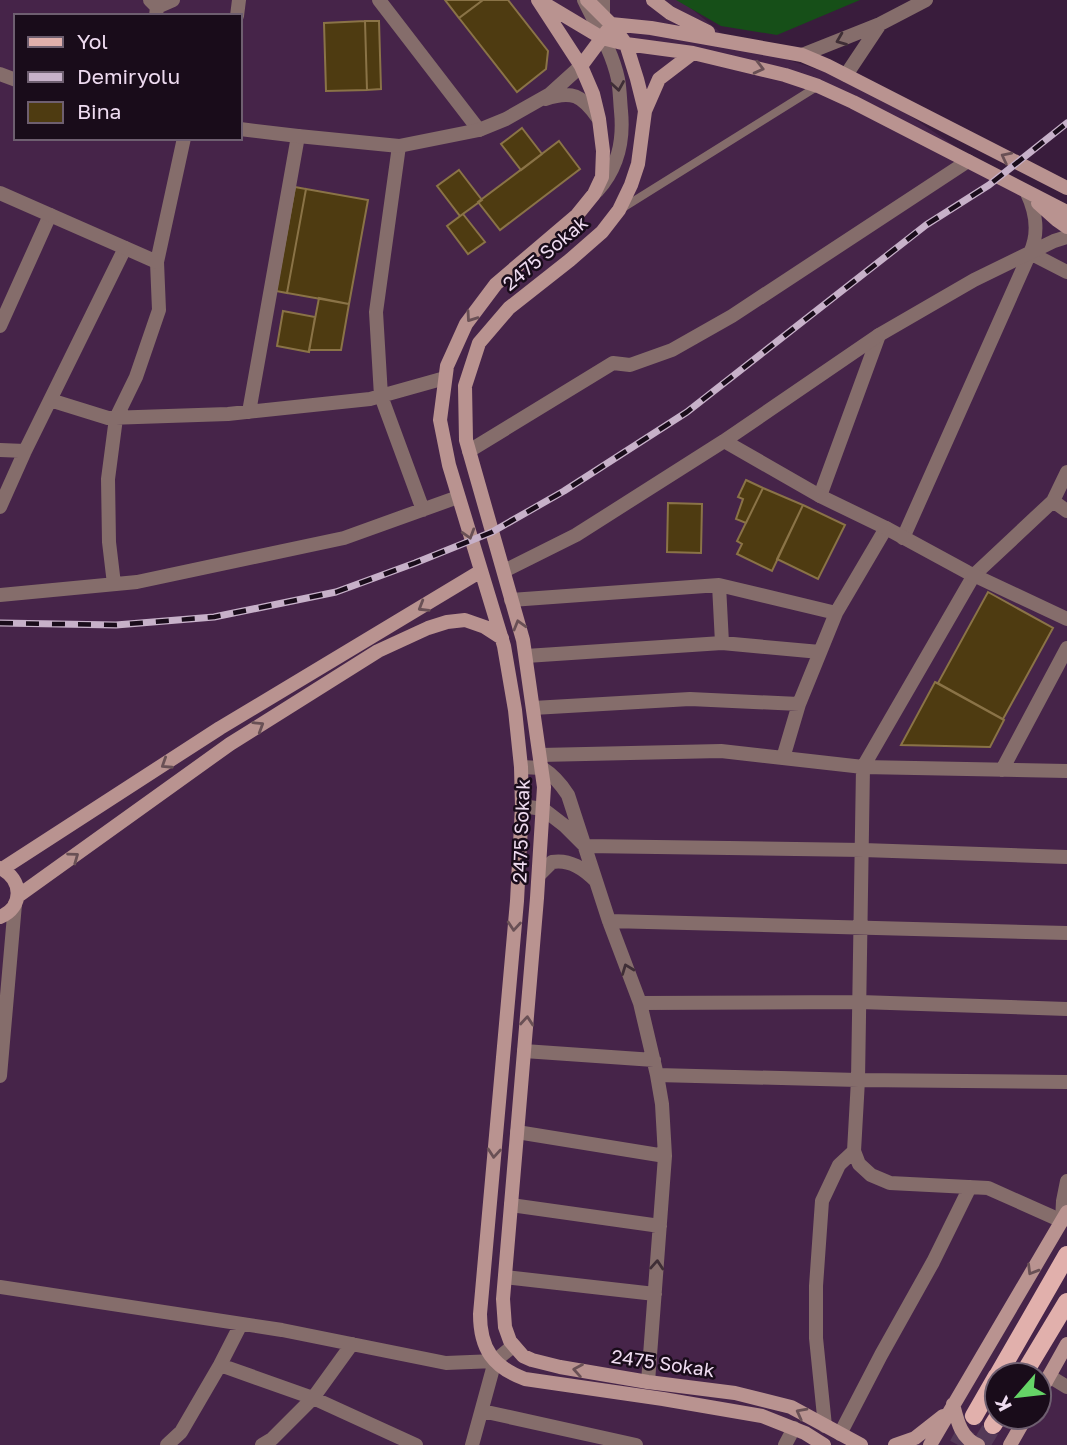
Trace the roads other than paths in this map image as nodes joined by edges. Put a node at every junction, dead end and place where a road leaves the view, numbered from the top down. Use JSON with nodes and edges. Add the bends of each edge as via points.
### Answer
{"nodes":[{"id":1,"x":173,"y":0,"type":"edge"},
{"id":2,"x":379,"y":0,"type":"edge"},
{"id":3,"x":539,"y":0,"type":"edge"},
{"id":4,"x":585,"y":0,"type":"edge"},
{"id":5,"x":603,"y":0,"type":"edge"},
{"id":6,"x":653,"y":0,"type":"edge"},
{"id":7,"x":926,"y":0,"type":"edge"},
{"id":8,"x":154,"y":7,"type":"edge"},
{"id":9,"x":607,"y":20,"type":"junction"},
{"id":10,"x":880,"y":24,"type":"junction"},
{"id":11,"x":602,"y":38,"type":"junction"},
{"id":12,"x":732,"y":42,"type":"junction"},
{"id":13,"x":626,"y":44,"type":"junction"},
{"id":14,"x":693,"y":53,"type":"junction"},
{"id":15,"x":802,"y":55,"type":"junction"},
{"id":16,"x":581,"y":66,"type":"junction"},
{"id":17,"x":846,"y":75,"type":"junction"},
{"id":18,"x":818,"y":86,"type":"junction"},
{"id":19,"x":540,"y":100,"type":"junction"},
{"id":20,"x":645,"y":111,"type":"junction"},
{"id":21,"x":599,"y":119,"type":"junction"},
{"id":22,"x":242,"y":129,"type":"edge"},
{"id":23,"x":479,"y":130,"type":"junction"},
{"id":24,"x":298,"y":136,"type":"junction"},
{"id":25,"x":184,"y":140,"type":"edge"},
{"id":26,"x":399,"y":146,"type":"junction"},
{"id":27,"x":968,"y":162,"type":"junction"},
{"id":28,"x":1064,"y":183,"type":"edge"},
{"id":29,"x":1027,"y":192,"type":"junction"},
{"id":30,"x":0,"y":193,"type":"edge"},
{"id":31,"x":594,"y":194,"type":"junction"},
{"id":32,"x":619,"y":210,"type":"junction"},
{"id":33,"x":1067,"y":212,"type":"edge"},
{"id":34,"x":50,"y":215,"type":"junction"},
{"id":35,"x":1067,"y":227,"type":"edge"},
{"id":36,"x":1067,"y":237,"type":"edge"},
{"id":37,"x":125,"y":248,"type":"junction"},
{"id":38,"x":1030,"y":253,"type":"junction"},
{"id":39,"x":157,"y":262,"type":"junction"},
{"id":40,"x":1067,"y":272,"type":"edge"},
{"id":41,"x":0,"y":326,"type":"edge"},
{"id":42,"x":879,"y":335,"type":"junction"},
{"id":43,"x":445,"y":379,"type":"junction"},
{"id":44,"x":381,"y":396,"type":"junction"},
{"id":45,"x":50,"y":400,"type":"junction"},
{"id":46,"x":249,"y":412,"type":"junction"},
{"id":47,"x":116,"y":418,"type":"junction"},
{"id":48,"x":724,"y":441,"type":"junction"},
{"id":49,"x":0,"y":450,"type":"edge"},
{"id":50,"x":25,"y":451,"type":"junction"},
{"id":51,"x":469,"y":451,"type":"junction"},
{"id":52,"x":1067,"y":472,"type":"edge"},
{"id":53,"x":820,"y":496,"type":"junction"},
{"id":54,"x":458,"y":497,"type":"junction"},
{"id":55,"x":1053,"y":501,"type":"junction"},
{"id":56,"x":0,"y":507,"type":"edge"},
{"id":57,"x":423,"y":509,"type":"junction"},
{"id":58,"x":1067,"y":511,"type":"edge"},
{"id":59,"x":886,"y":528,"type":"junction"},
{"id":60,"x":903,"y":538,"type":"junction"},
{"id":61,"x":481,"y":571,"type":"junction"},
{"id":62,"x":504,"y":571,"type":"junction"},
{"id":63,"x":974,"y":575,"type":"junction"},
{"id":64,"x":114,"y":584,"type":"junction"},
{"id":65,"x":719,"y":585,"type":"junction"},
{"id":66,"x":0,"y":595,"type":"edge"},
{"id":67,"x":512,"y":600,"type":"junction"},
{"id":68,"x":836,"y":612,"type":"junction"},
{"id":69,"x":1067,"y":620,"type":"edge"},
{"id":70,"x":502,"y":638,"type":"junction"},
{"id":71,"x":722,"y":643,"type":"junction"},
{"id":72,"x":1067,"y":648,"type":"edge"},
{"id":73,"x":820,"y":652,"type":"junction"},
{"id":74,"x":526,"y":656,"type":"junction"},
{"id":75,"x":800,"y":704,"type":"junction"},
{"id":76,"x":533,"y":708,"type":"junction"},
{"id":77,"x":783,"y":758,"type":"junction"},
{"id":78,"x":541,"y":762,"type":"junction"},
{"id":79,"x":521,"y":767,"type":"junction"},
{"id":80,"x":863,"y":767,"type":"junction"},
{"id":81,"x":1002,"y":770,"type":"junction"},
{"id":82,"x":1067,"y":771,"type":"edge"},
{"id":83,"x":522,"y":806,"type":"junction"},
{"id":84,"x":543,"y":810,"type":"junction"},
{"id":85,"x":585,"y":846,"type":"junction"},
{"id":86,"x":863,"y":850,"type":"junction"},
{"id":87,"x":1067,"y":857,"type":"edge"},
{"id":88,"x":1,"y":869,"type":"edge"},
{"id":89,"x":539,"y":875,"type":"junction"},
{"id":90,"x":597,"y":883,"type":"junction"},
{"id":91,"x":17,"y":900,"type":"junction"},
{"id":92,"x":0,"y":917,"type":"edge"},
{"id":93,"x":609,"y":921,"type":"junction"},
{"id":94,"x":861,"y":927,"type":"junction"},
{"id":95,"x":1067,"y":933,"type":"edge"},
{"id":96,"x":860,"y":1002,"type":"junction"},
{"id":97,"x":640,"y":1003,"type":"junction"},
{"id":98,"x":1067,"y":1009,"type":"edge"},
{"id":99,"x":524,"y":1051,"type":"junction"},
{"id":100,"x":654,"y":1060,"type":"junction"},
{"id":101,"x":657,"y":1075,"type":"junction"},
{"id":102,"x":0,"y":1076,"type":"edge"},
{"id":103,"x":858,"y":1080,"type":"junction"},
{"id":104,"x":1067,"y":1082,"type":"edge"},
{"id":105,"x":517,"y":1132,"type":"junction"},
{"id":106,"x":854,"y":1151,"type":"junction"},
{"id":107,"x":665,"y":1156,"type":"junction"},
{"id":108,"x":1067,"y":1181,"type":"edge"},
{"id":109,"x":970,"y":1187,"type":"junction"},
{"id":110,"x":511,"y":1205,"type":"junction"},
{"id":111,"x":1064,"y":1216,"type":"edge"},
{"id":112,"x":660,"y":1226,"type":"junction"},
{"id":113,"x":1067,"y":1255,"type":"edge"},
{"id":114,"x":505,"y":1277,"type":"junction"},
{"id":115,"x":0,"y":1287,"type":"edge"},
{"id":116,"x":655,"y":1294,"type":"junction"},
{"id":117,"x":1067,"y":1302,"type":"edge"},
{"id":118,"x":241,"y":1324,"type":"junction"},
{"id":119,"x":1067,"y":1344,"type":"edge"},
{"id":120,"x":352,"y":1345,"type":"junction"},
{"id":121,"x":513,"y":1346,"type":"junction"},
{"id":122,"x":1006,"y":1361,"type":"edge"},
{"id":123,"x":1031,"y":1361,"type":"edge"},
{"id":124,"x":495,"y":1362,"type":"junction"},
{"id":125,"x":220,"y":1366,"type":"junction"},
{"id":126,"x":1053,"y":1370,"type":"edge"},
{"id":127,"x":648,"y":1382,"type":"junction"},
{"id":128,"x":313,"y":1398,"type":"junction"},
{"id":129,"x":983,"y":1400,"type":"edge"},
{"id":130,"x":951,"y":1407,"type":"junction"},
{"id":131,"x":482,"y":1411,"type":"junction"},
{"id":132,"x":974,"y":1416,"type":"tunnel mouth"},
{"id":133,"x":825,"y":1426,"type":"junction"},
{"id":134,"x":794,"y":1429,"type":"junction"},
{"id":135,"x":1017,"y":1432,"type":"joint"},
{"id":136,"x":840,"y":1434,"type":"junction"},
{"id":137,"x":167,"y":1445,"type":"edge"},
{"id":138,"x":262,"y":1445,"type":"edge"},
{"id":139,"x":415,"y":1445,"type":"edge"},
{"id":140,"x":472,"y":1445,"type":"edge"},
{"id":141,"x":636,"y":1445,"type":"edge"},
{"id":142,"x":785,"y":1445,"type":"edge"},
{"id":143,"x":824,"y":1445,"type":"edge"},
{"id":144,"x":861,"y":1445,"type":"edge"},
{"id":145,"x":895,"y":1445,"type":"edge"},
{"id":146,"x":930,"y":1445,"type":"edge"},
{"id":147,"x":978,"y":1445,"type":"edge"},
{"id":148,"x":995,"y":1445,"type":"edge"},
{"id":149,"x":1010,"y":1445,"type":"edge"}],
"edges":[{"from":1,"to":8,"type":"street"},
{"from":2,"to":23,"type":"street"},
{"from":3,"to":11,"type":"main road"},
{"from":3,"to":16,"type":"main road","name":"2475 Sokak"},
{"from":4,"to":9,"type":"main road","name":"2475 Sokak"},
{"from":4,"to":11,"type":"street"},
{"from":5,"to":9,"type":"street"},
{"from":6,"to":12,"type":"main road"},
{"from":7,"to":10,"type":"street"},
{"from":9,"to":11,"type":"main road"},
{"from":9,"to":12,"type":"main road"},
{"from":9,"to":13,"type":"main road","name":"2475 Sokak"},
{"from":10,"to":15,"type":"street","one_way":true},
{"from":10,"to":17,"type":"street"},
{"from":11,"to":13,"type":"main road"},
{"from":11,"to":16,"type":"main road"},
{"from":11,"to":31,"type":"street","one_way":true,"via":[[618,79],[623,128],[617,161]]},
{"from":12,"to":15,"type":"main road"},
{"from":13,"to":14,"type":"main road"},
{"from":13,"to":20,"type":"main road","name":"2475 Sokak"},
{"from":14,"to":18,"type":"main road","one_way":true},
{"from":14,"to":20,"type":"main road","via":[[659,79]]},
{"from":15,"to":17,"type":"main road"},
{"from":16,"to":19,"type":"street"},
{"from":16,"to":21,"type":"main road","name":"2475 Sokak"},
{"from":28,"to":17,"type":"main road","one_way":true},
{"from":18,"to":27,"type":"main road"},
{"from":18,"to":32,"type":"lane"},
{"from":19,"to":21,"type":"street","via":[[576,96]]},
{"from":19,"to":23,"type":"street"},
{"from":20,"to":32,"type":"main road","name":"2475 Sokak","via":[[638,164]]},
{"from":21,"to":31,"type":"main road","name":"2475 Sokak","via":[[603,164]]},
{"from":22,"to":24,"type":"street"},
{"from":23,"to":26,"type":"street"},
{"from":24,"to":26,"type":"street"},
{"from":24,"to":46,"type":"street"},
{"from":25,"to":39,"type":"street"},
{"from":26,"to":44,"type":"street","via":[[376,312]]},
{"from":27,"to":29,"type":"main road"},
{"from":27,"to":51,"type":"street","via":[[732,316],[672,350],[631,365],[613,363]]},
{"from":29,"to":33,"type":"main road"},
{"from":29,"to":35,"type":"main road"},
{"from":29,"to":38,"type":"street","via":[[1036,229]]},
{"from":30,"to":34,"type":"street"},
{"from":31,"to":43,"type":"main road","name":"2475 Sokak","one_way":true,"via":[[577,215],[496,284],[466,324]]},
{"from":32,"to":51,"type":"main road","name":"2475 Sokak","via":[[602,232],[509,308],[479,343],[465,386]]},
{"from":34,"to":37,"type":"street"},
{"from":34,"to":41,"type":"street"},
{"from":36,"to":38,"type":"street"},
{"from":37,"to":39,"type":"street"},
{"from":37,"to":45,"type":"street"},
{"from":38,"to":40,"type":"street"},
{"from":38,"to":42,"type":"street","via":[[974,279]]},
{"from":38,"to":60,"type":"street"},
{"from":39,"to":47,"type":"street","via":[[159,310]]},
{"from":42,"to":48,"type":"street"},
{"from":42,"to":53,"type":"street"},
{"from":43,"to":44,"type":"street"},
{"from":43,"to":54,"type":"main road","name":"2475 Sokak","via":[[439,420]]},
{"from":44,"to":46,"type":"street"},
{"from":44,"to":57,"type":"street"},
{"from":45,"to":47,"type":"street"},
{"from":45,"to":50,"type":"street"},
{"from":46,"to":47,"type":"street"},
{"from":47,"to":64,"type":"street","via":[[108,479]]},
{"from":48,"to":53,"type":"street"},
{"from":48,"to":62,"type":"street","via":[[576,536]]},
{"from":49,"to":50,"type":"street"},
{"from":50,"to":56,"type":"street"},
{"from":51,"to":62,"type":"main road","name":"2475 Sokak"},
{"from":52,"to":55,"type":"street"},
{"from":53,"to":59,"type":"street"},
{"from":54,"to":57,"type":"street"},
{"from":54,"to":61,"type":"main road","name":"2475 Sokak","one_way":true},
{"from":55,"to":58,"type":"street"},
{"from":55,"to":63,"type":"street"},
{"from":57,"to":64,"type":"street","via":[[344,538]]},
{"from":59,"to":60,"type":"street"},
{"from":59,"to":68,"type":"street"},
{"from":60,"to":63,"type":"street"},
{"from":61,"to":70,"type":"main road","name":"2475 Sokak"},
{"from":61,"to":88,"type":"main road","one_way":true,"via":[[220,728]]},
{"from":62,"to":67,"type":"main road","name":"2475 Sokak"},
{"from":63,"to":69,"type":"street"},
{"from":63,"to":80,"type":"street"},
{"from":64,"to":66,"type":"street"},
{"from":65,"to":67,"type":"street"},
{"from":65,"to":68,"type":"street"},
{"from":65,"to":71,"type":"street"},
{"from":74,"to":67,"type":"main road","name":"2475 Sokak","one_way":true},
{"from":68,"to":73,"type":"street"},
{"from":70,"to":79,"type":"main road","name":"2475 Sokak"},
{"from":91,"to":70,"type":"main road","one_way":true,"via":[[230,744],[378,651],[428,628],[465,620]]},
{"from":71,"to":73,"type":"street"},
{"from":71,"to":74,"type":"street"},
{"from":72,"to":81,"type":"street"},
{"from":73,"to":75,"type":"street"},
{"from":74,"to":76,"type":"main road","name":"2475 Sokak"},
{"from":75,"to":76,"type":"street","via":[[690,699]]},
{"from":75,"to":77,"type":"street"},
{"from":76,"to":78,"type":"main road","name":"2475 Sokak"},
{"from":77,"to":78,"type":"street","via":[[721,751]]},
{"from":77,"to":80,"type":"street"},
{"from":78,"to":79,"type":"street"},
{"from":78,"to":84,"type":"main road","name":"2475 Sokak"},
{"from":78,"to":85,"type":"street","via":[[568,795]]},
{"from":79,"to":83,"type":"main road","name":"2475 Sokak"},
{"from":80,"to":81,"type":"street"},
{"from":80,"to":86,"type":"street"},
{"from":81,"to":82,"type":"street"},
{"from":83,"to":84,"type":"street"},
{"from":83,"to":124,"type":"main road","name":"2475 Sokak","one_way":true,"via":[[480,1314],[482,1339]]},
{"from":84,"to":85,"type":"street"},
{"from":84,"to":89,"type":"main road","name":"2475 Sokak"},
{"from":85,"to":86,"type":"street"},
{"from":85,"to":90,"type":"street"},
{"from":86,"to":87,"type":"street"},
{"from":86,"to":94,"type":"street"},
{"from":88,"to":91,"type":"main road","via":[[15,880]]},
{"from":89,"to":90,"type":"street","via":[[552,862],[565,862],[576,865]]},
{"from":99,"to":89,"type":"main road","name":"2475 Sokak","one_way":true},
{"from":90,"to":93,"type":"street"},
{"from":91,"to":92,"type":"main road"},
{"from":91,"to":102,"type":"street"},
{"from":93,"to":94,"type":"street"},
{"from":97,"to":93,"type":"street","one_way":true},
{"from":94,"to":95,"type":"street"},
{"from":94,"to":96,"type":"street"},
{"from":96,"to":97,"type":"street"},
{"from":96,"to":98,"type":"street"},
{"from":96,"to":103,"type":"street"},
{"from":97,"to":100,"type":"street"},
{"from":99,"to":100,"type":"street"},
{"from":99,"to":105,"type":"main road","name":"2475 Sokak"},
{"from":100,"to":101,"type":"street"},
{"from":101,"to":103,"type":"street"},
{"from":101,"to":107,"type":"street"},
{"from":103,"to":104,"type":"street"},
{"from":103,"to":106,"type":"street"},
{"from":105,"to":107,"type":"street"},
{"from":105,"to":110,"type":"main road","name":"2475 Sokak"},
{"from":106,"to":109,"type":"street","via":[[871,1175],[890,1183]]},
{"from":106,"to":133,"type":"street","via":[[839,1165],[822,1201],[816,1338]]},
{"from":107,"to":112,"type":"street"},
{"from":108,"to":111,"type":"street"},
{"from":109,"to":111,"type":"street","via":[[988,1188]]},
{"from":109,"to":136,"type":"street"},
{"from":110,"to":112,"type":"street"},
{"from":110,"to":114,"type":"main road","name":"2475 Sokak"},
{"from":111,"to":130,"type":"main road","one_way":true},
{"from":116,"to":112,"type":"street","one_way":true},
{"from":113,"to":122,"type":"main road"},
{"from":114,"to":116,"type":"street"},
{"from":114,"to":121,"type":"main road","name":"2475 Sokak","via":[[504,1318]]},
{"from":115,"to":118,"type":"street"},
{"from":116,"to":127,"type":"street"},
{"from":117,"to":123,"type":"main road"},
{"from":118,"to":120,"type":"street"},
{"from":118,"to":125,"type":"street"},
{"from":119,"to":126,"type":"main road"},
{"from":120,"to":124,"type":"street","via":[[446,1363]]},
{"from":120,"to":128,"type":"street"},
{"from":121,"to":124,"type":"street"},
{"from":127,"to":121,"type":"main road","name":"2475 Sokak","one_way":true,"via":[[540,1362],[523,1356]]},
{"from":124,"to":131,"type":"street"},
{"from":124,"to":134,"type":"main road","name":"2475 Sokak","via":[[525,1379],[762,1416]]},
{"from":125,"to":128,"type":"street"},
{"from":125,"to":137,"type":"street","via":[[181,1432]]},
{"from":133,"to":127,"type":"main road","name":"2475 Sokak","one_way":true,"via":[[790,1407],[735,1392]]},
{"from":128,"to":138,"type":"street"},
{"from":128,"to":139,"type":"street"},
{"from":129,"to":132,"type":"main road"},
{"from":130,"to":145,"type":"main road","via":[[915,1438]]},
{"from":130,"to":146,"type":"main road"},
{"from":130,"to":147,"type":"main road","via":[[963,1433]]},
{"from":131,"to":140,"type":"street"},
{"from":131,"to":141,"type":"street"},
{"from":133,"to":136,"type":"main road","name":"2475 Sokak"},
{"from":134,"to":142,"type":"street"},
{"from":134,"to":143,"type":"main road","name":"2475 Sokak"},
{"from":135,"to":148,"type":"main road"},
{"from":135,"to":149,"type":"main road"},
{"from":136,"to":144,"type":"main road","name":"2475 Sokak"}]}
